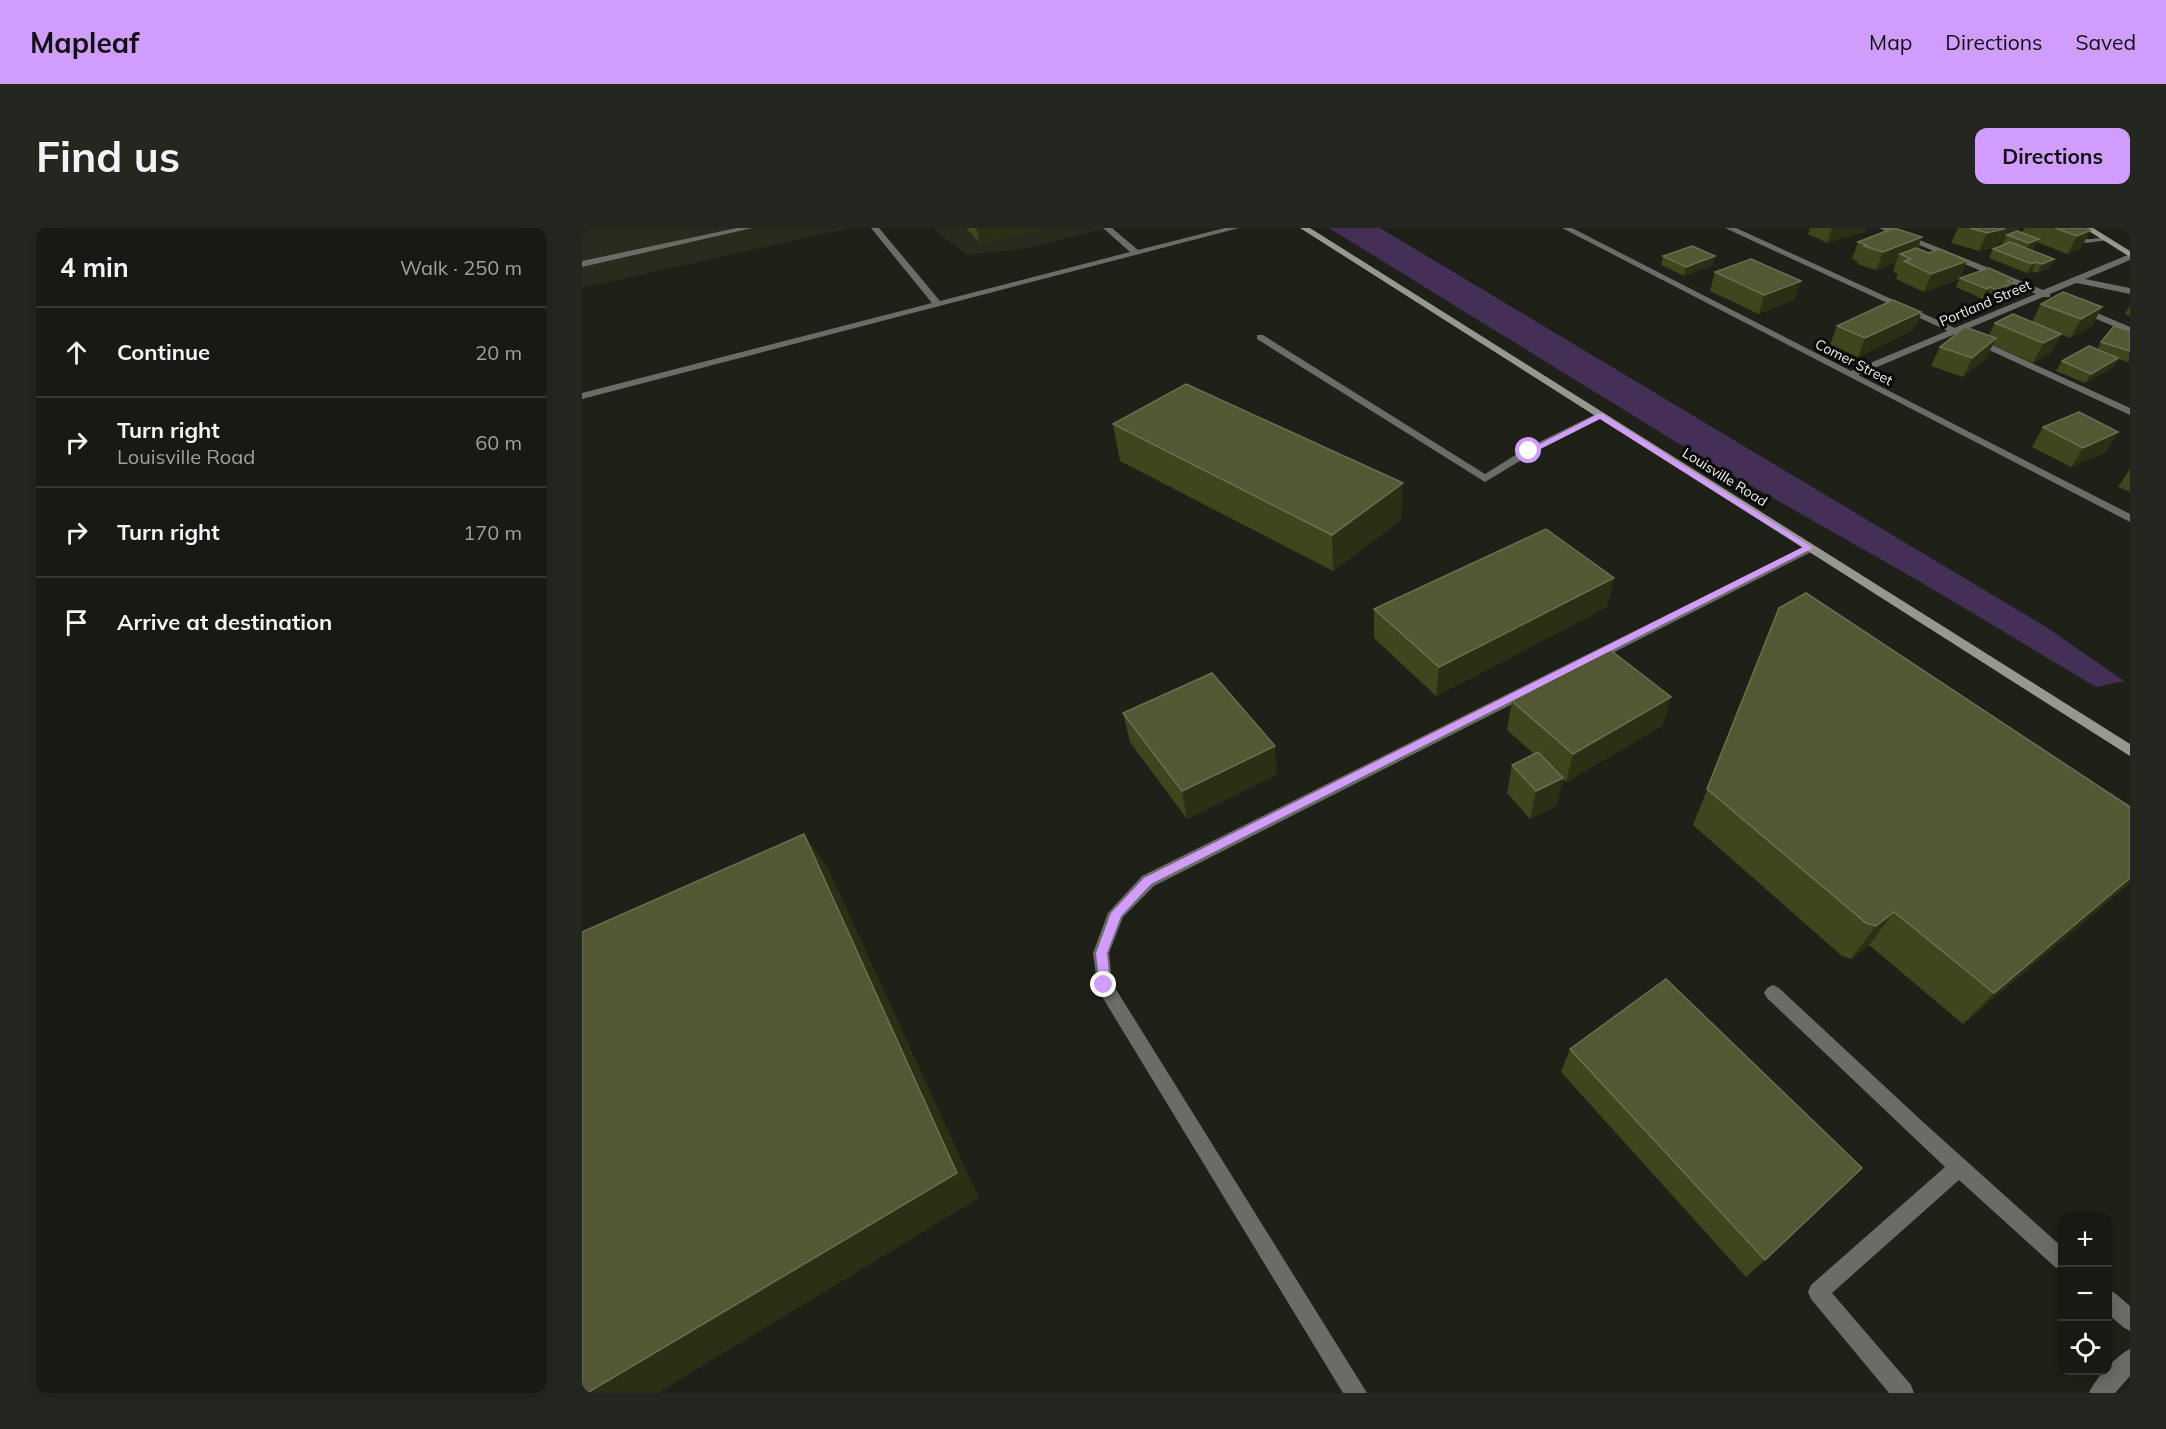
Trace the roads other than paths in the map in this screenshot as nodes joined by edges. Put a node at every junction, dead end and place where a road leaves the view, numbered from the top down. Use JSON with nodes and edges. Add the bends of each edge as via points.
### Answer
{"nodes":[{"id":1,"x":748,"y":228,"type":"edge"},
{"id":2,"x":875,"y":228,"type":"edge"},
{"id":3,"x":1107,"y":228,"type":"edge"},
{"id":4,"x":1235,"y":228,"type":"edge"},
{"id":5,"x":1304,"y":228,"type":"edge"},
{"id":6,"x":1566,"y":228,"type":"edge"},
{"id":7,"x":1729,"y":228,"type":"edge"},
{"id":8,"x":1883,"y":228,"type":"edge"},
{"id":9,"x":2052,"y":228,"type":"edge"},
{"id":10,"x":2088,"y":228,"type":"edge"},
{"id":11,"x":2106,"y":240,"type":"junction"},
{"id":12,"x":1136,"y":253,"type":"junction"},
{"id":13,"x":2130,"y":256,"type":"edge"},
{"id":14,"x":582,"y":264,"type":"edge"},
{"id":15,"x":2075,"y":280,"type":"junction"},
{"id":16,"x":2130,"y":291,"type":"edge"},
{"id":17,"x":2043,"y":294,"type":"junction"},
{"id":18,"x":2054,"y":298,"type":"edge"},
{"id":19,"x":938,"y":304,"type":"junction"},
{"id":20,"x":2075,"y":307,"type":"edge"},
{"id":21,"x":2130,"y":330,"type":"edge"},
{"id":22,"x":1952,"y":332,"type":"junction"},
{"id":23,"x":1260,"y":338,"type":"dead end"},
{"id":24,"x":1850,"y":375,"type":"junction"},
{"id":25,"x":582,"y":396,"type":"edge"},
{"id":26,"x":2130,"y":412,"type":"edge"},
{"id":27,"x":1600,"y":416,"type":"junction"},
{"id":28,"x":2130,"y":519,"type":"edge"},
{"id":29,"x":1809,"y":548,"type":"junction"},
{"id":30,"x":2130,"y":751,"type":"edge"},
{"id":31,"x":1773,"y":993,"type":"dead end"},
{"id":32,"x":1959,"y":1167,"type":"junction"},
{"id":33,"x":2058,"y":1256,"type":"edge"},
{"id":34,"x":2112,"y":1304,"type":"edge"},
{"id":35,"x":2130,"y":1320,"type":"edge"},
{"id":36,"x":2130,"y":1360,"type":"edge"},
{"id":37,"x":1356,"y":1393,"type":"edge"},
{"id":38,"x":1903,"y":1393,"type":"edge"},
{"id":39,"x":2100,"y":1393,"type":"edge"}],
"edges":[{"from":1,"to":14,"type":"street"},
{"from":2,"to":19,"type":"street"},
{"from":3,"to":12,"type":"street"},
{"from":4,"to":12,"type":"street"},
{"from":5,"to":27,"type":"main road","name":"Louisville Road"},
{"from":6,"to":24,"type":"street","name":"Comer Street"},
{"from":7,"to":22,"type":"street"},
{"from":8,"to":17,"type":"street"},
{"from":9,"to":11,"type":"street","via":[[2085,241]]},
{"from":10,"to":11,"type":"main road"},
{"from":11,"to":13,"type":"main road"},
{"from":12,"to":19,"type":"street"},
{"from":13,"to":15,"type":"street","name":"Portland Street"},
{"from":15,"to":16,"type":"street"},
{"from":15,"to":17,"type":"street","name":"Portland Street"},
{"from":17,"to":18,"type":"street"},
{"from":17,"to":22,"type":"street","name":"Portland Street"},
{"from":19,"to":25,"type":"street"},
{"from":20,"to":21,"type":"street"},
{"from":22,"to":24,"type":"street","name":"Portland Street"},
{"from":22,"to":26,"type":"street"},
{"from":23,"to":27,"type":"street","via":[[1485,479],[1529,451]]},
{"from":24,"to":28,"type":"street","name":"Comer Street"},
{"from":27,"to":29,"type":"main road","name":"Louisville Road"},
{"from":29,"to":30,"type":"main road","name":"Louisville Road"},
{"from":29,"to":37,"type":"street","via":[[1148,881],[1116,913],[1101,953],[1104,985]]},
{"from":31,"to":32,"type":"street"},
{"from":32,"to":33,"type":"street"},
{"from":32,"to":38,"type":"street","via":[[1818,1292]]},
{"from":34,"to":35,"type":"street"},
{"from":36,"to":39,"type":"street"}]}
